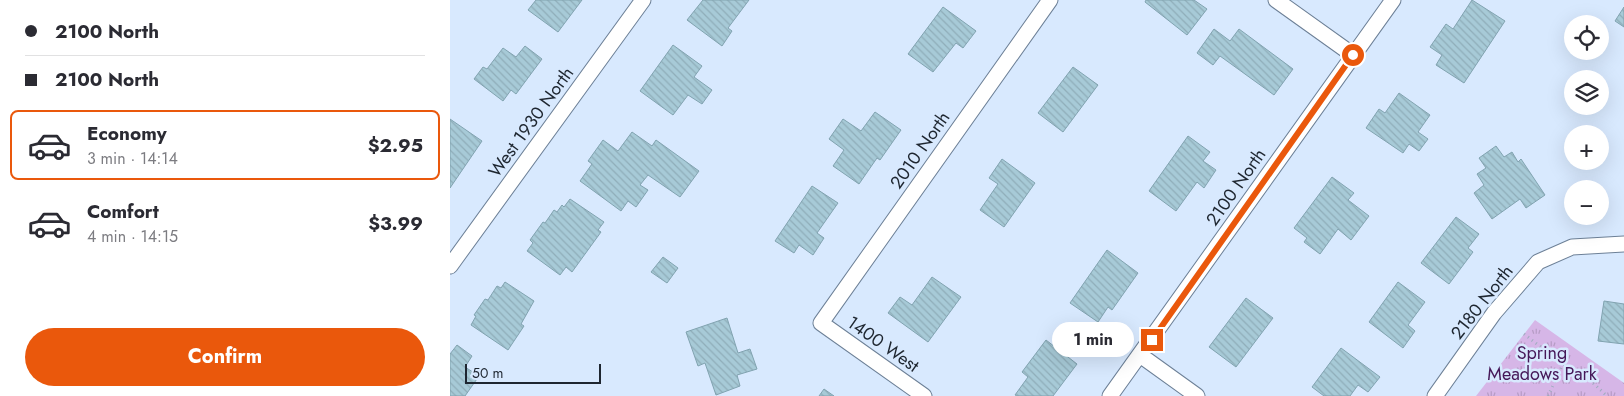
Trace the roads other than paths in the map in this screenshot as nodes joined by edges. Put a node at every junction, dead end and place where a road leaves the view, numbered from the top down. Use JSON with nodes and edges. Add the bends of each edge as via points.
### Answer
{"nodes":[{"id":1,"x":643,"y":0,"type":"edge"},
{"id":2,"x":1050,"y":0,"type":"edge"},
{"id":3,"x":1276,"y":0,"type":"edge"},
{"id":4,"x":1393,"y":0,"type":"edge"},
{"id":5,"x":1353,"y":55,"type":"junction"},
{"id":6,"x":1624,"y":244,"type":"edge"},
{"id":7,"x":450,"y":266,"type":"edge"},
{"id":8,"x":821,"y":323,"type":"joint"},
{"id":9,"x":1140,"y":355,"type":"junction"},
{"id":10,"x":924,"y":396,"type":"edge"},
{"id":11,"x":1110,"y":396,"type":"edge"},
{"id":12,"x":1197,"y":396,"type":"edge"},
{"id":13,"x":1435,"y":396,"type":"edge"}],
"edges":[{"from":1,"to":7,"type":"street","name":"West 1930 North"},
{"from":2,"to":8,"type":"street","name":"2010 North"},
{"from":3,"to":5,"type":"street"},
{"from":4,"to":5,"type":"street","name":"2100 North"},
{"from":5,"to":9,"type":"street","name":"2100 North"},
{"from":6,"to":13,"type":"street","name":"2180 North","via":[[1572,247],[1538,262],[1499,307]]},
{"from":8,"to":10,"type":"street","name":"1400 West"},
{"from":9,"to":11,"type":"street","name":"2100 North"},
{"from":9,"to":12,"type":"street"}]}
